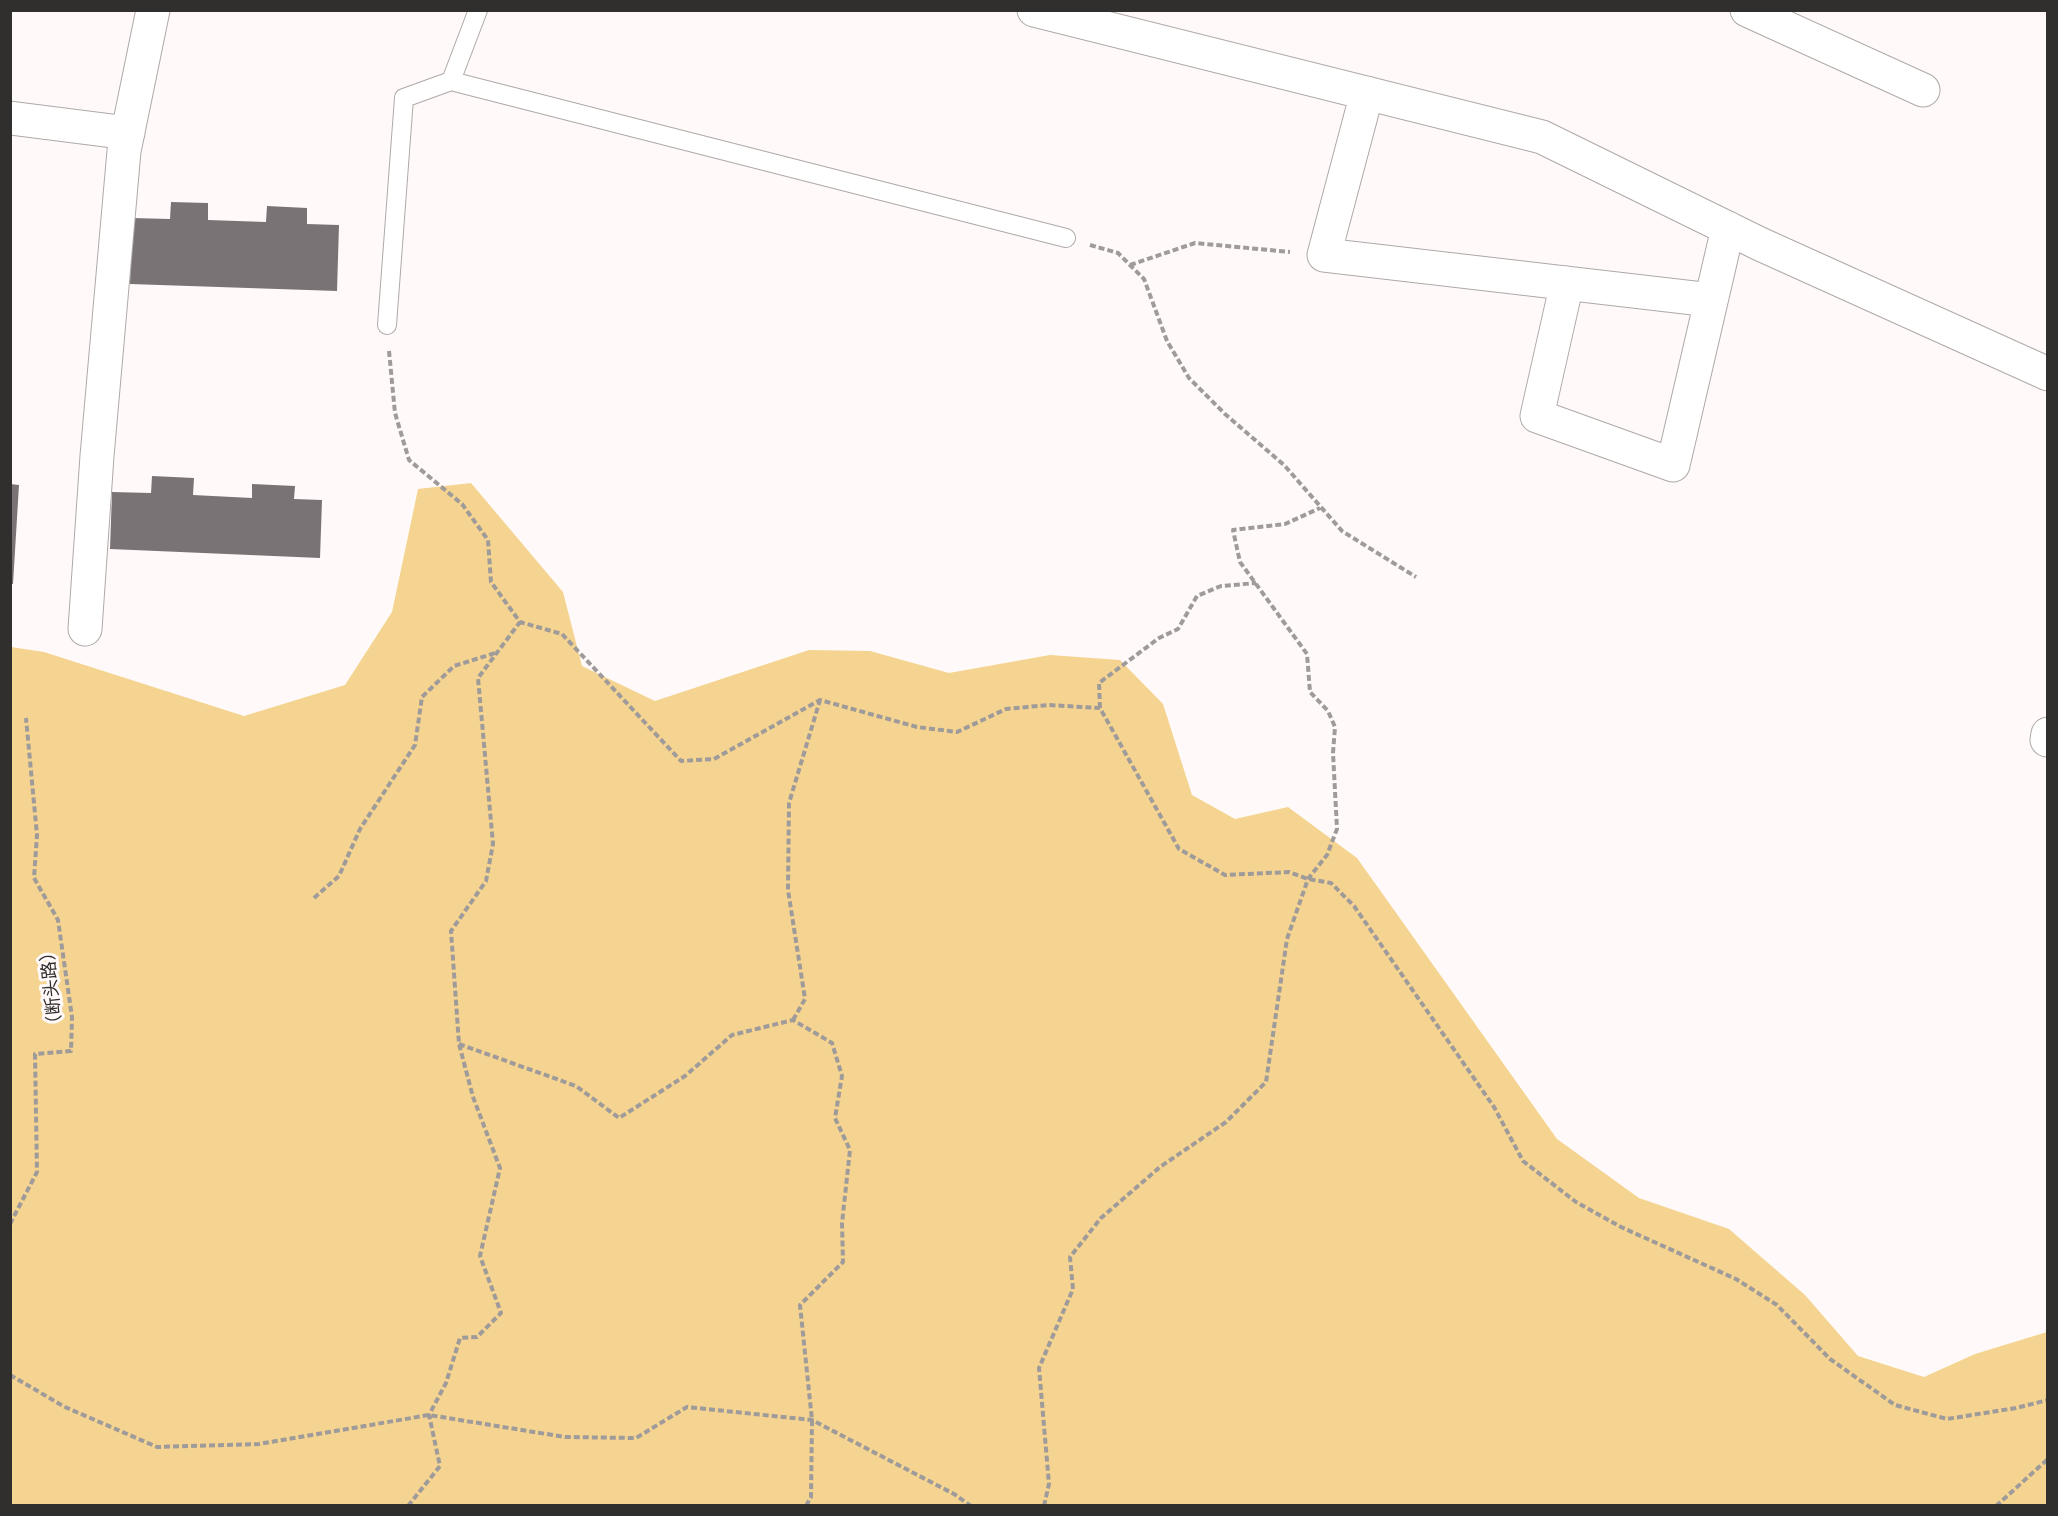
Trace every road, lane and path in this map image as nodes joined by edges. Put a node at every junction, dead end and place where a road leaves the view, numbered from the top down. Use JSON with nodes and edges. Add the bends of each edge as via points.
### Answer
{"nodes":[{"id":1,"x":153,"y":10,"type":"edge"},
{"id":2,"x":478,"y":10,"type":"edge"},
{"id":3,"x":1034,"y":10,"type":"edge"},
{"id":4,"x":1747,"y":10,"type":"edge"},
{"id":5,"x":452,"y":81,"type":"junction"},
{"id":6,"x":1923,"y":90,"type":"dead end"},
{"id":7,"x":1367,"y":93,"type":"junction"},
{"id":8,"x":10,"y":118,"type":"edge"},
{"id":9,"x":128,"y":133,"type":"junction"},
{"id":10,"x":1728,"y":228,"type":"junction"},
{"id":11,"x":1066,"y":238,"type":"joint"},
{"id":12,"x":1324,"y":255,"type":"junction"},
{"id":13,"x":1130,"y":265,"type":"junction"},
{"id":14,"x":1567,"y":283,"type":"junction"},
{"id":15,"x":1711,"y":300,"type":"junction"},
{"id":16,"x":387,"y":325,"type":"joint"},
{"id":17,"x":2048,"y":374,"type":"edge"},
{"id":18,"x":1320,"y":508,"type":"junction"},
{"id":19,"x":1416,"y":577,"type":"dead end"},
{"id":20,"x":1256,"y":583,"type":"junction"},
{"id":21,"x":520,"y":622,"type":"junction"},
{"id":22,"x":85,"y":629,"type":"dead end"},
{"id":23,"x":496,"y":653,"type":"junction"},
{"id":24,"x":820,"y":700,"type":"junction"},
{"id":25,"x":1100,"y":708,"type":"junction"},
{"id":26,"x":26,"y":718,"type":"dead end"},
{"id":27,"x":1308,"y":879,"type":"junction"},
{"id":28,"x":314,"y":898,"type":"dead end"},
{"id":29,"x":793,"y":1020,"type":"junction"},
{"id":30,"x":459,"y":1044,"type":"junction"},
{"id":31,"x":10,"y":1224,"type":"edge"},
{"id":32,"x":10,"y":1375,"type":"edge"},
{"id":33,"x":2048,"y":1400,"type":"edge"},
{"id":34,"x":429,"y":1415,"type":"junction"},
{"id":35,"x":812,"y":1420,"type":"junction"},
{"id":36,"x":2048,"y":1459,"type":"edge"},
{"id":37,"x":408,"y":1506,"type":"edge"},
{"id":38,"x":806,"y":1506,"type":"edge"},
{"id":39,"x":971,"y":1506,"type":"edge"},
{"id":40,"x":1044,"y":1506,"type":"edge"},
{"id":41,"x":1996,"y":1506,"type":"edge"}],
"edges":[{"from":1,"to":9,"type":"street"},
{"from":2,"to":5,"type":"lane"},
{"from":3,"to":7,"type":"street"},
{"from":4,"to":6,"type":"street"},
{"from":5,"to":11,"type":"lane"},
{"from":5,"to":16,"type":"lane","via":[[404,98]]},
{"from":7,"to":10,"type":"street","via":[[1542,136]]},
{"from":7,"to":12,"type":"street"},
{"from":8,"to":9,"type":"street"},
{"from":9,"to":22,"type":"street"},
{"from":10,"to":15,"type":"street"},
{"from":10,"to":17,"type":"street"},
{"from":11,"to":13,"type":"path","via":[[1118,253]]},
{"from":12,"to":13,"type":"path","via":[[1195,243]]},
{"from":12,"to":14,"type":"street"},
{"from":13,"to":18,"type":"path","via":[[1144,279],[1167,341],[1189,378],[1284,465]]},
{"from":14,"to":15,"type":"street"},
{"from":14,"to":15,"type":"street","via":[[1537,416],[1673,465]]},
{"from":16,"to":21,"type":"path","via":[[394,413],[409,460],[462,504],[488,540],[491,582]]},
{"from":18,"to":19,"type":"path","via":[[1342,531]]},
{"from":18,"to":20,"type":"path","via":[[1285,524],[1233,530],[1240,562]]},
{"from":20,"to":25,"type":"path","via":[[1221,586],[1197,596],[1178,629],[1099,683]]},
{"from":20,"to":27,"type":"path","via":[[1306,654],[1310,692],[1328,711],[1335,727],[1337,829],[1328,855]]},
{"from":21,"to":23,"type":"path"},
{"from":21,"to":24,"type":"path","via":[[561,634],[681,762],[714,759]]},
{"from":23,"to":28,"type":"path","via":[[454,666],[422,698],[415,746],[360,829],[339,876]]},
{"from":23,"to":30,"type":"path","via":[[477,678],[493,844],[486,881],[451,931]]},
{"from":24,"to":25,"type":"path","via":[[917,727],[957,732],[1006,709],[1048,705]]},
{"from":24,"to":29,"type":"path","via":[[789,803],[788,890],[805,999]]},
{"from":25,"to":27,"type":"path","via":[[1179,849],[1225,875],[1289,872]]},
{"from":26,"to":31,"type":"path","name":"（断头路）","via":[[37,835],[34,878],[58,920],[72,1017],[71,1050],[35,1054],[37,1172]]},
{"from":27,"to":33,"type":"path","via":[[1331,883],[1354,906],[1494,1107],[1523,1161],[1575,1202],[1736,1280],[1777,1305],[1830,1359],[1894,1405],[1947,1419]]},
{"from":27,"to":40,"type":"path","via":[[1287,939],[1266,1082],[1226,1122],[1160,1167],[1101,1218],[1070,1257],[1073,1289],[1039,1368],[1049,1484]]},
{"from":29,"to":30,"type":"path","via":[[732,1035],[685,1076],[619,1118],[576,1086]]},
{"from":29,"to":35,"type":"path","via":[[832,1042],[842,1076],[835,1118],[850,1150],[842,1223],[843,1262],[800,1305]]},
{"from":30,"to":34,"type":"path","via":[[473,1097],[500,1168],[480,1256],[501,1313],[477,1337],[460,1338],[446,1383]]},
{"from":32,"to":34,"type":"path","via":[[65,1407],[157,1447],[258,1444]]},
{"from":34,"to":35,"type":"path","via":[[565,1437],[624,1438],[636,1438],[687,1407]]},
{"from":34,"to":37,"type":"path","via":[[440,1466]]},
{"from":35,"to":38,"type":"path","via":[[812,1497]]},
{"from":35,"to":39,"type":"path"},
{"from":36,"to":41,"type":"path"}]}
